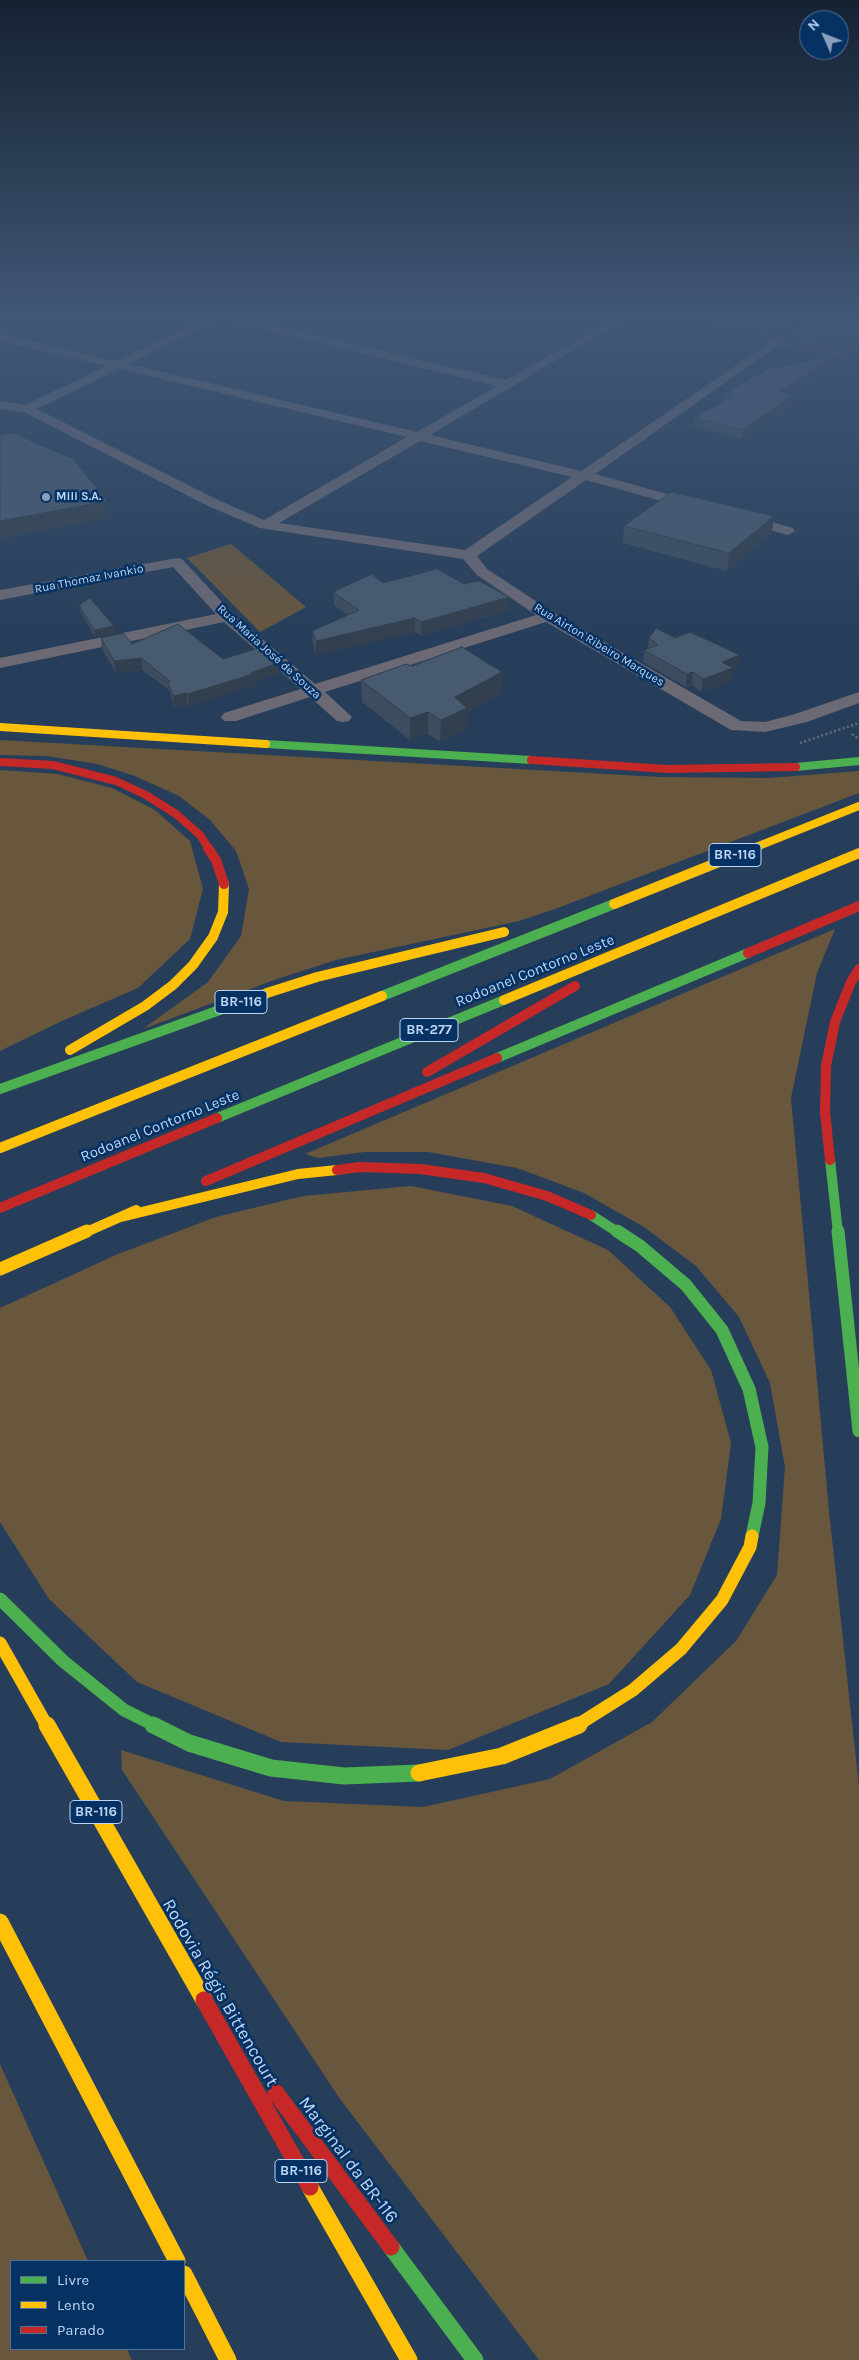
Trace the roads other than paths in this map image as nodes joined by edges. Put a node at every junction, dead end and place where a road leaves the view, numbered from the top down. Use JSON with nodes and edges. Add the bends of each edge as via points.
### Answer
{"nodes":[{"id":1,"x":67,"y":429,"type":"edge"},
{"id":2,"x":387,"y":429,"type":"edge"},
{"id":3,"x":433,"y":429,"type":"edge"},
{"id":4,"x":650,"y":429,"type":"edge"},
{"id":5,"x":420,"y":437,"type":"junction"},
{"id":6,"x":582,"y":476,"type":"junction"},
{"id":7,"x":704,"y":508,"type":"edge"},
{"id":8,"x":732,"y":516,"type":"edge"},
{"id":9,"x":265,"y":525,"type":"junction"},
{"id":10,"x":788,"y":531,"type":"dead end"},
{"id":11,"x":468,"y":555,"type":"junction"},
{"id":12,"x":178,"y":562,"type":"joint"},
{"id":13,"x":0,"y":596,"type":"edge"},
{"id":14,"x":548,"y":616,"type":"junction"},
{"id":15,"x":227,"y":618,"type":"junction"},
{"id":16,"x":0,"y":663,"type":"edge"},
{"id":17,"x":312,"y":690,"type":"junction"},
{"id":18,"x":859,"y":697,"type":"edge"},
{"id":19,"x":230,"y":717,"type":"dead end"},
{"id":20,"x":343,"y":717,"type":"dead end"},
{"id":21,"x":0,"y":727,"type":"edge"},
{"id":22,"x":859,"y":761,"type":"edge"},
{"id":23,"x":0,"y":762,"type":"edge"},
{"id":24,"x":859,"y":806,"type":"edge"},
{"id":25,"x":859,"y":853,"type":"edge"},
{"id":26,"x":612,"y":905,"type":"junction"},
{"id":27,"x":859,"y":906,"type":"edge"},
{"id":28,"x":679,"y":927,"type":"junction"},
{"id":29,"x":859,"y":969,"type":"edge"},
{"id":30,"x":0,"y":1089,"type":"edge"},
{"id":31,"x":330,"y":1128,"type":"junction"},
{"id":32,"x":0,"y":1148,"type":"edge"},
{"id":33,"x":0,"y":1208,"type":"edge"},
{"id":34,"x":121,"y":1217,"type":"junction"},
{"id":35,"x":0,"y":1269,"type":"edge"},
{"id":36,"x":859,"y":1431,"type":"edge"},
{"id":37,"x":0,"y":1599,"type":"edge"},
{"id":38,"x":0,"y":1643,"type":"edge"},
{"id":39,"x":0,"y":1922,"type":"edge"},
{"id":40,"x":193,"y":1981,"type":"junction"},
{"id":41,"x":252,"y":2060,"type":"dead end"},
{"id":42,"x":269,"y":2084,"type":"dead end"},
{"id":43,"x":176,"y":2260,"type":"edge"},
{"id":44,"x":185,"y":2276,"type":"edge"},
{"id":45,"x":228,"y":2360,"type":"edge"},
{"id":46,"x":409,"y":2360,"type":"edge"},
{"id":47,"x":475,"y":2360,"type":"edge"}],
"edges":[{"from":1,"to":9,"type":"street"},
{"from":2,"to":5,"type":"street"},
{"from":3,"to":5,"type":"street"},
{"from":4,"to":6,"type":"street"},
{"from":5,"to":6,"type":"street"},
{"from":5,"to":9,"type":"street"},
{"from":6,"to":7,"type":"street"},
{"from":6,"to":11,"type":"street"},
{"from":8,"to":10,"type":"street"},
{"from":9,"to":11,"type":"street"},
{"from":11,"to":14,"type":"street","name":"Rua Airton Ribeiro Marques","via":[[482,572]]},
{"from":12,"to":13,"type":"street","name":"Rua Thomaz Ivankio"},
{"from":12,"to":15,"type":"street","name":"Rua Maria José de Souza"},
{"from":14,"to":17,"type":"street"},
{"from":14,"to":18,"type":"street","name":"Rua Airton Ribeiro Marques","via":[[736,726],[765,727]]},
{"from":15,"to":16,"type":"street"},
{"from":15,"to":17,"type":"street","name":"Rua Maria José de Souza"},
{"from":17,"to":19,"type":"street"},
{"from":17,"to":20,"type":"street","name":"Rua Maria José de Souza"},
{"from":21,"to":22,"type":"main road","via":[[667,769],[772,769]]},
{"from":23,"to":30,"type":"main road","via":[[54,765],[81,771],[116,781],[146,796],[176,814],[200,835],[216,860],[225,886],[223,912],[213,937],[193,965],[173,985],[117,1023]]},
{"from":24,"to":26,"type":"main road","number":"BR-116"},
{"from":25,"to":28,"type":"main road","name":"Rodoanel Contorno Leste","number":"BR-277"},
{"from":26,"to":30,"type":"main road","number":"BR-116","via":[[317,977]]},
{"from":26,"to":32,"type":"main road"},
{"from":27,"to":31,"type":"main road"},
{"from":28,"to":31,"type":"main road"},
{"from":28,"to":33,"type":"main road","name":"Rodoanel Contorno Leste","number":"BR-277"},
{"from":29,"to":36,"type":"main road","via":[[835,1022],[826,1066],[825,1112]]},
{"from":31,"to":34,"type":"main road"},
{"from":34,"to":35,"type":"main road"},
{"from":34,"to":37,"type":"main road","via":[[298,1174],[360,1167],[420,1169],[484,1178],[547,1196],[594,1216],[640,1246],[686,1285],[722,1330],[749,1389],[762,1447],[759,1503],[750,1547],[722,1600],[681,1649],[633,1690],[579,1725],[502,1756],[425,1772],[344,1776],[271,1768],[189,1743],[124,1710],[62,1661]]},
{"from":38,"to":40,"type":"main road","name":"Rodovia Régis Bittencourt","number":"BR-116"},
{"from":39,"to":43,"type":"main road"},
{"from":40,"to":41,"type":"main road","number":"BR-116"},
{"from":40,"to":46,"type":"main road","name":"Rodovia Régis Bittencourt","number":"BR-116"},
{"from":42,"to":47,"type":"main road","name":"Marginal da BR-116","number":"BR-116"},
{"from":44,"to":45,"type":"main road"}]}
